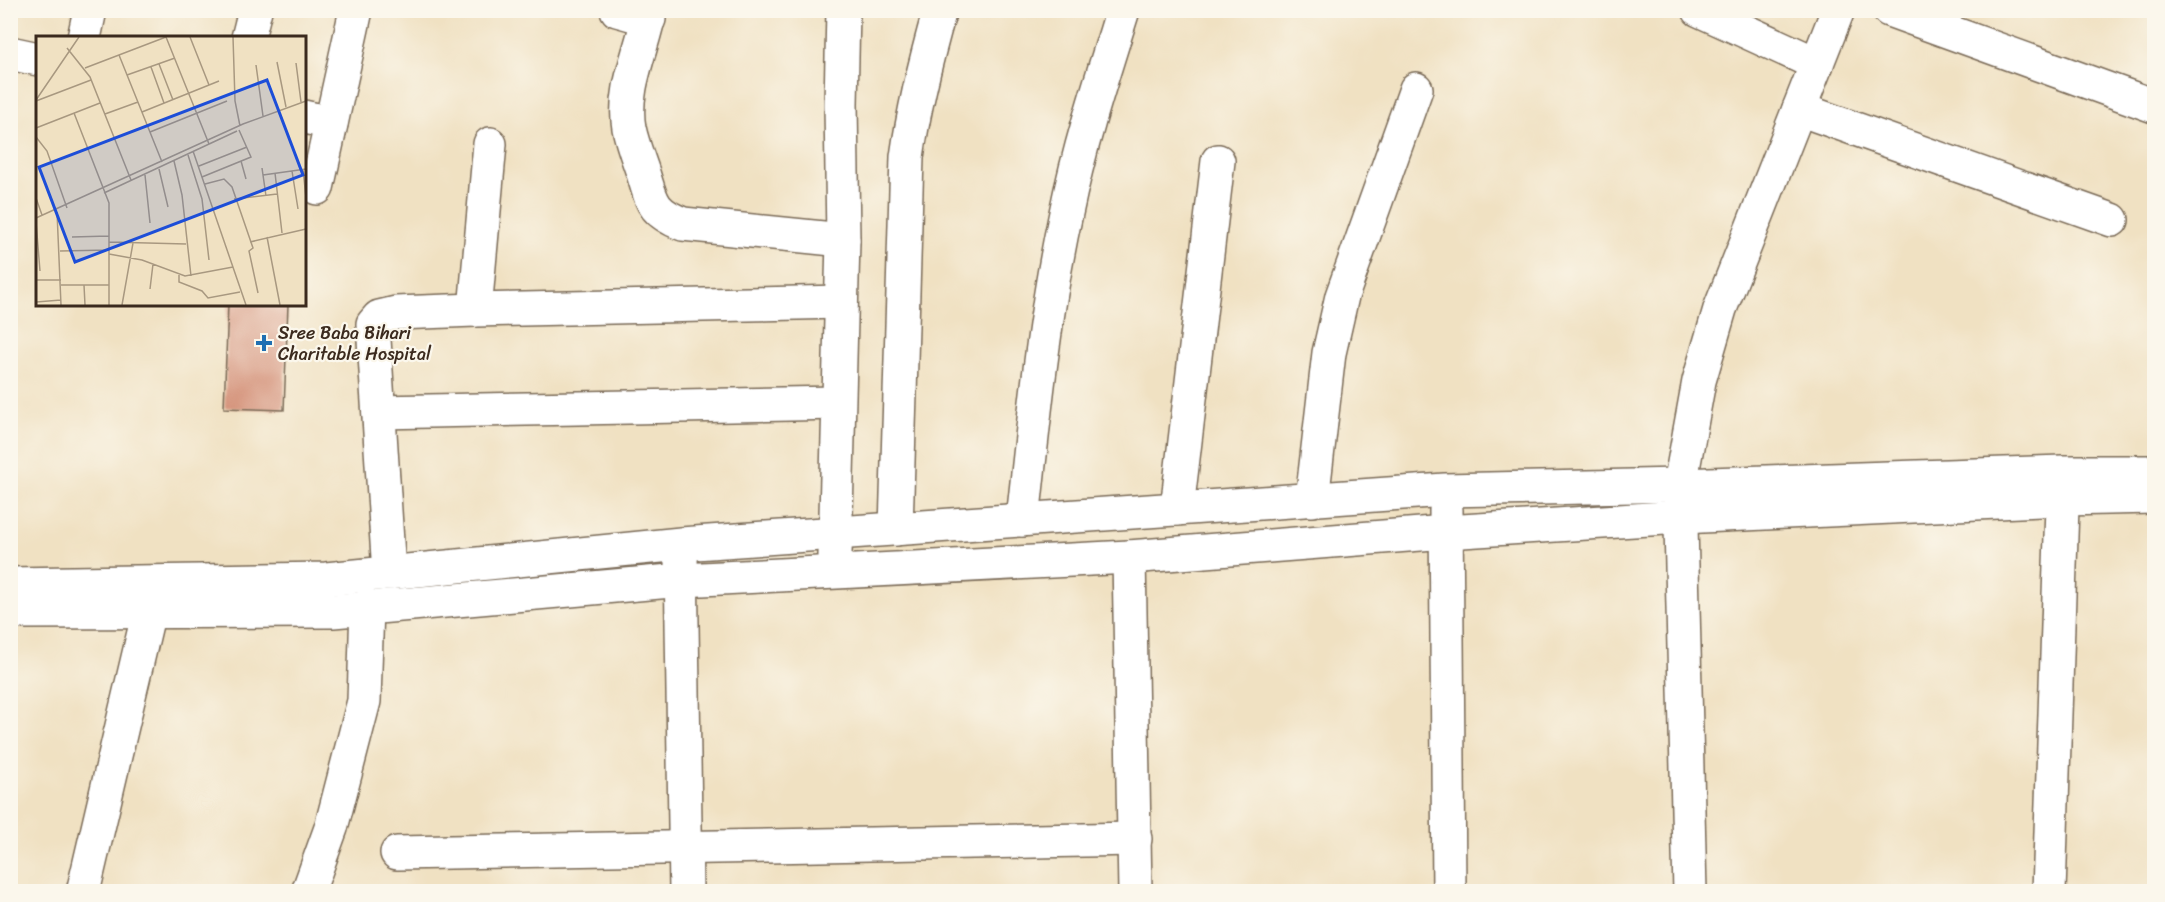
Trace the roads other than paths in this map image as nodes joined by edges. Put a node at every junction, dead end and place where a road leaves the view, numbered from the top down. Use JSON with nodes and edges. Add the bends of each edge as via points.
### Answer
{"nodes":[{"id":1,"x":90,"y":10,"type":"edge"},
{"id":2,"x":255,"y":10,"type":"edge"},
{"id":3,"x":356,"y":10,"type":"edge"},
{"id":4,"x":617,"y":10,"type":"edge"},
{"id":5,"x":843,"y":10,"type":"edge"},
{"id":6,"x":940,"y":10,"type":"edge"},
{"id":7,"x":1123,"y":10,"type":"edge"},
{"id":8,"x":1699,"y":10,"type":"edge"},
{"id":9,"x":1838,"y":10,"type":"edge"},
{"id":10,"x":1889,"y":10,"type":"edge"},
{"id":11,"x":649,"y":15,"type":"edge"},
{"id":12,"x":84,"y":36,"type":"edge"},
{"id":13,"x":248,"y":36,"type":"edge"},
{"id":14,"x":10,"y":53,"type":"edge"},
{"id":15,"x":36,"y":59,"type":"edge"},
{"id":16,"x":1817,"y":64,"type":"junction"},
{"id":17,"x":1416,"y":89,"type":"dead end"},
{"id":18,"x":2154,"y":106,"type":"edge"},
{"id":19,"x":1799,"y":109,"type":"junction"},
{"id":20,"x":318,"y":120,"type":"edge"},
{"id":21,"x":490,"y":144,"type":"dead end"},
{"id":22,"x":1218,"y":161,"type":"dead end"},
{"id":23,"x":317,"y":188,"type":"dead end"},
{"id":24,"x":2112,"y":220,"type":"dead end"},
{"id":25,"x":843,"y":240,"type":"junction"},
{"id":26,"x":841,"y":302,"type":"junction"},
{"id":27,"x":475,"y":310,"type":"junction"},
{"id":28,"x":838,"y":403,"type":"junction"},
{"id":29,"x":379,"y":412,"type":"junction"},
{"id":30,"x":2154,"y":472,"type":"edge"},
{"id":31,"x":2063,"y":485,"type":"junction"},
{"id":32,"x":1445,"y":490,"type":"junction"},
{"id":33,"x":2154,"y":497,"type":"edge"},
{"id":34,"x":1312,"y":500,"type":"junction"},
{"id":35,"x":1681,"y":501,"type":"junction"},
{"id":36,"x":1177,"y":509,"type":"junction"},
{"id":37,"x":1023,"y":520,"type":"junction"},
{"id":38,"x":896,"y":529,"type":"junction"},
{"id":39,"x":1446,"y":532,"type":"junction"},
{"id":40,"x":834,"y":534,"type":"junction"},
{"id":41,"x":681,"y":544,"type":"junction"},
{"id":42,"x":1129,"y":557,"type":"junction"},
{"id":43,"x":835,"y":572,"type":"junction"},
{"id":44,"x":389,"y":573,"type":"junction"},
{"id":45,"x":682,"y":580,"type":"junction"},
{"id":46,"x":10,"y":584,"type":"edge"},
{"id":47,"x":367,"y":606,"type":"junction"},
{"id":48,"x":149,"y":611,"type":"junction"},
{"id":49,"x":10,"y":612,"type":"edge"},
{"id":50,"x":1135,"y":839,"type":"junction"},
{"id":51,"x":685,"y":848,"type":"junction"},
{"id":52,"x":397,"y":853,"type":"dead end"},
{"id":53,"x":83,"y":891,"type":"edge"},
{"id":54,"x":308,"y":891,"type":"edge"},
{"id":55,"x":686,"y":891,"type":"edge"},
{"id":56,"x":1135,"y":891,"type":"edge"},
{"id":57,"x":1449,"y":891,"type":"edge"},
{"id":58,"x":1690,"y":891,"type":"edge"},
{"id":59,"x":2049,"y":891,"type":"edge"}],
"edges":[{"from":1,"to":12,"type":"street"},
{"from":2,"to":13,"type":"street"},
{"from":3,"to":20,"type":"street"},
{"from":4,"to":11,"type":"street"},
{"from":5,"to":25,"type":"street"},
{"from":6,"to":38,"type":"street","via":[[912,120],[907,157]]},
{"from":7,"to":37,"type":"street","via":[[1066,213],[1040,364]]},
{"from":8,"to":16,"type":"street"},
{"from":9,"to":16,"type":"street"},
{"from":10,"to":18,"type":"street"},
{"from":11,"to":25,"type":"street","via":[[628,108],[629,129],[653,204],[666,218],[683,224]]},
{"from":14,"to":15,"type":"street"},
{"from":16,"to":19,"type":"street"},
{"from":17,"to":34,"type":"street","via":[[1342,296],[1329,353]]},
{"from":19,"to":24,"type":"street"},
{"from":19,"to":35,"type":"street","via":[[1720,309],[1699,381]]},
{"from":20,"to":23,"type":"street"},
{"from":21,"to":27,"type":"street"},
{"from":22,"to":36,"type":"street"},
{"from":25,"to":26,"type":"street"},
{"from":26,"to":27,"type":"street"},
{"from":26,"to":28,"type":"street"},
{"from":27,"to":29,"type":"street","via":[[379,317],[373,324]]},
{"from":28,"to":29,"type":"street"},
{"from":28,"to":40,"type":"street"},
{"from":29,"to":44,"type":"street"},
{"from":30,"to":31,"type":"street"},
{"from":31,"to":33,"type":"street"},
{"from":31,"to":35,"type":"street"},
{"from":31,"to":59,"type":"street"},
{"from":32,"to":34,"type":"street"},
{"from":32,"to":35,"type":"street"},
{"from":32,"to":39,"type":"street"},
{"from":34,"to":36,"type":"street"},
{"from":35,"to":39,"type":"street"},
{"from":35,"to":58,"type":"street"},
{"from":36,"to":37,"type":"street"},
{"from":37,"to":38,"type":"street"},
{"from":38,"to":40,"type":"street"},
{"from":39,"to":42,"type":"street"},
{"from":39,"to":57,"type":"street"},
{"from":40,"to":41,"type":"street"},
{"from":40,"to":43,"type":"street"},
{"from":41,"to":44,"type":"street"},
{"from":41,"to":45,"type":"street"},
{"from":42,"to":43,"type":"street"},
{"from":42,"to":50,"type":"street"},
{"from":43,"to":45,"type":"street"},
{"from":44,"to":46,"type":"street","via":[[326,579]]},
{"from":45,"to":47,"type":"street"},
{"from":45,"to":51,"type":"street"},
{"from":47,"to":48,"type":"street","via":[[333,610]]},
{"from":47,"to":54,"type":"street","via":[[364,701],[331,828]]},
{"from":48,"to":49,"type":"street"},
{"from":48,"to":53,"type":"street"},
{"from":50,"to":51,"type":"street"},
{"from":50,"to":56,"type":"street"},
{"from":51,"to":52,"type":"street"},
{"from":51,"to":55,"type":"street"}]}
